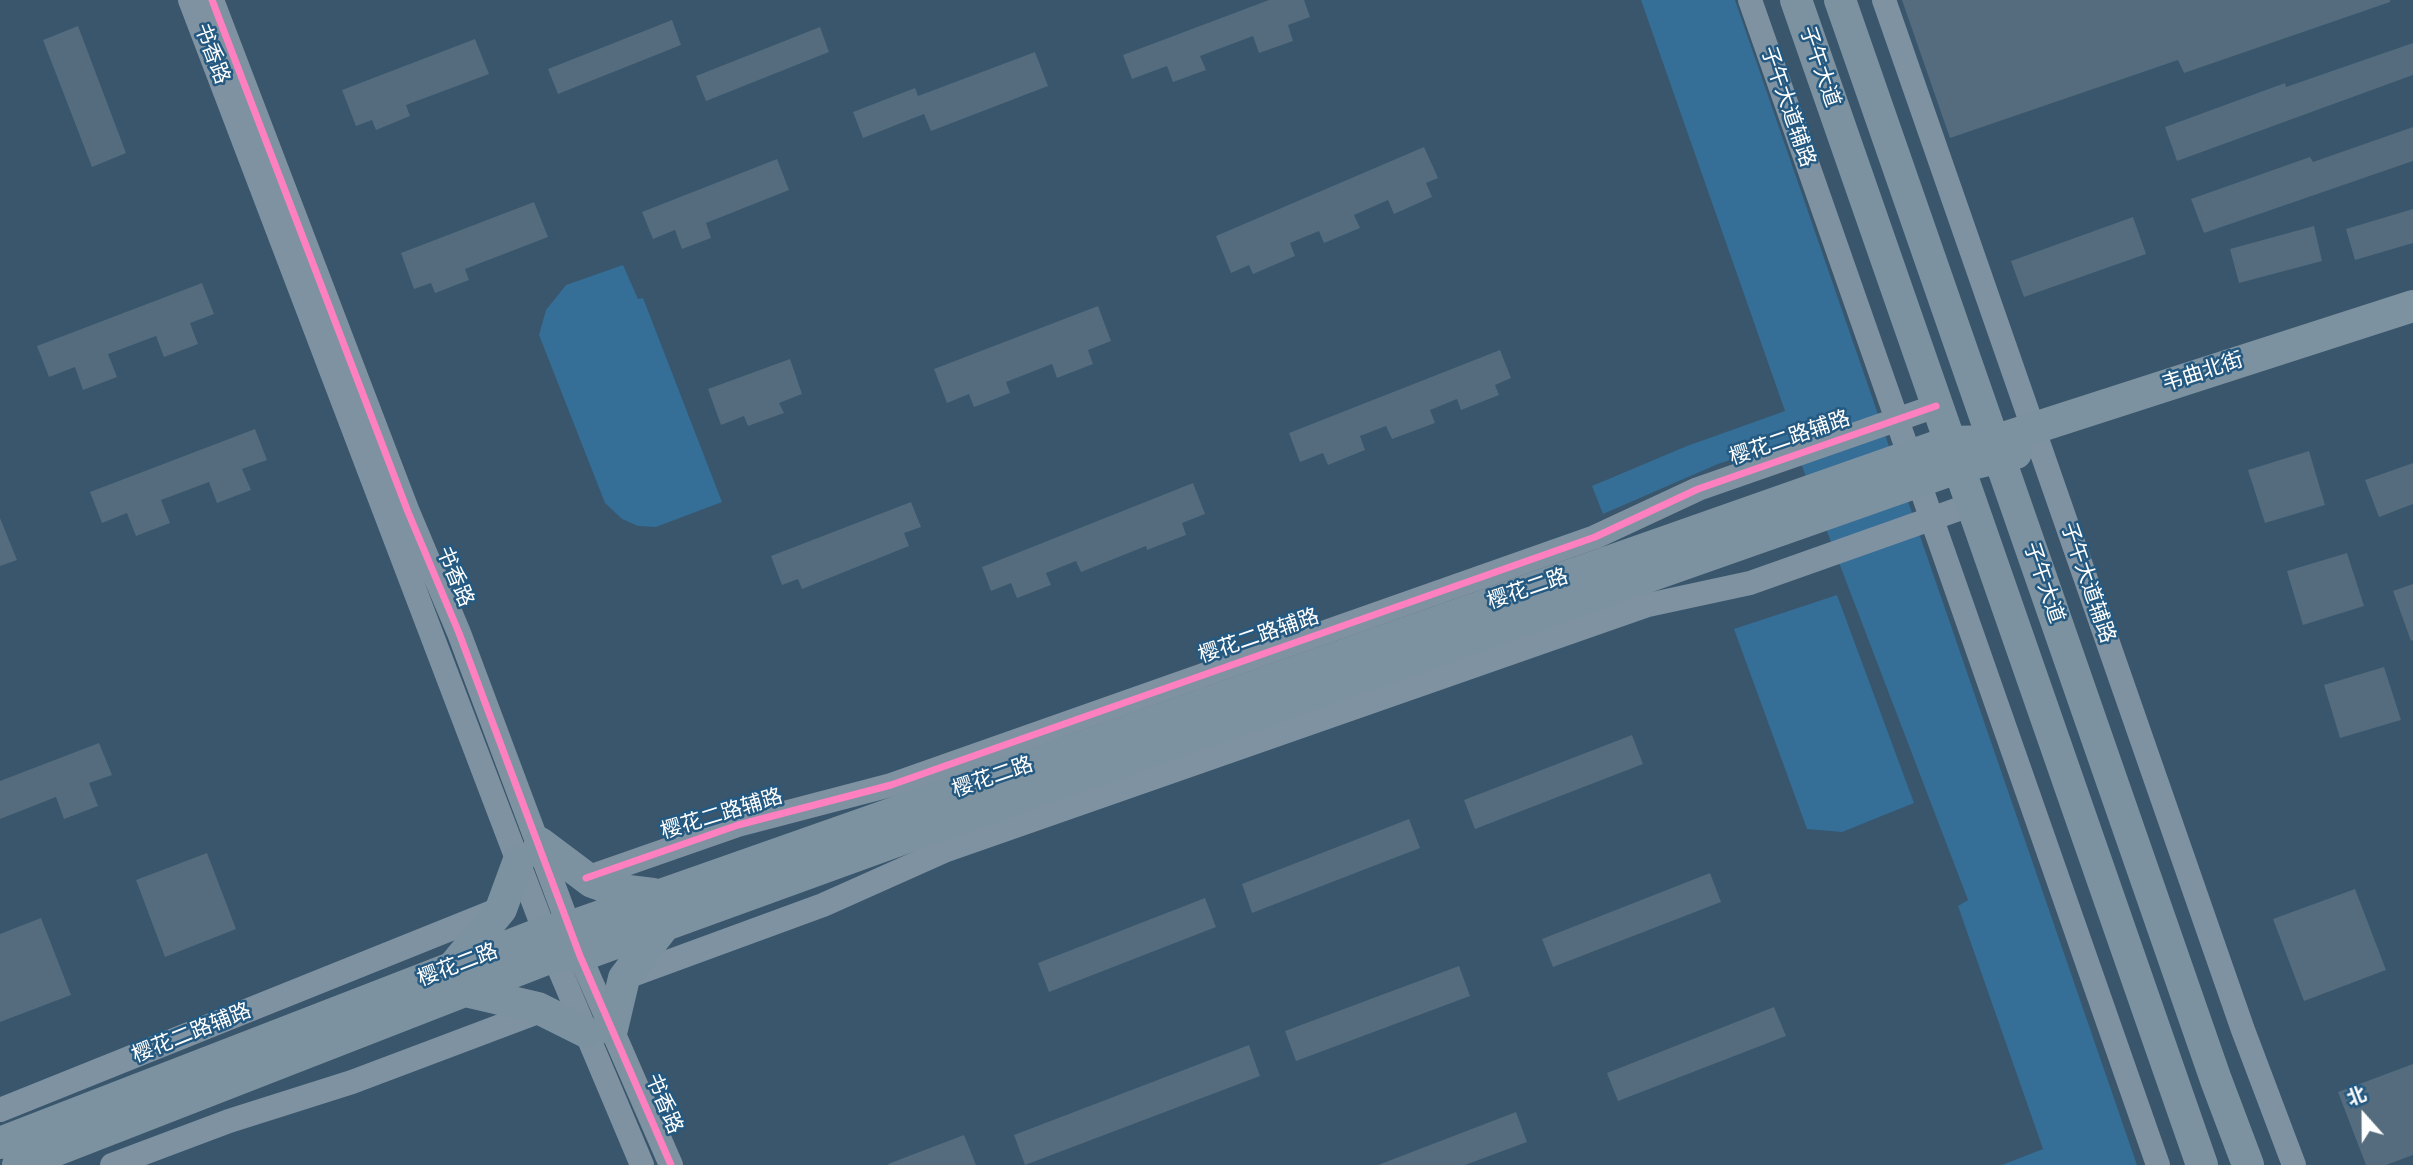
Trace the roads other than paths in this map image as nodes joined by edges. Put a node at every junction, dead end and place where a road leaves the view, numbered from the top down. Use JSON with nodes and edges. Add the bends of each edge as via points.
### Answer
{"nodes":[{"id":1,"x":190,"y":0,"type":"edge"},
{"id":2,"x":212,"y":0,"type":"edge"},
{"id":3,"x":1750,"y":0,"type":"edge"},
{"id":4,"x":1796,"y":0,"type":"edge"},
{"id":5,"x":1840,"y":0,"type":"edge"},
{"id":6,"x":1884,"y":0,"type":"edge"},
{"id":7,"x":2413,"y":306,"type":"edge"},
{"id":8,"x":2413,"y":324,"type":"edge"},
{"id":9,"x":1936,"y":406,"type":"junction"},
{"id":10,"x":1897,"y":420,"type":"junction"},
{"id":11,"x":2036,"y":437,"type":"junction"},
{"id":12,"x":1996,"y":450,"type":"junction"},
{"id":13,"x":1954,"y":454,"type":"junction"},
{"id":14,"x":1914,"y":469,"type":"junction"},
{"id":15,"x":1973,"y":505,"type":"junction"},
{"id":16,"x":1931,"y":519,"type":"junction"},
{"id":17,"x":530,"y":851,"type":"junction"},
{"id":18,"x":586,"y":878,"type":"junction"},
{"id":19,"x":662,"y":895,"type":"junction"},
{"id":20,"x":501,"y":909,"type":"junction"},
{"id":21,"x":664,"y":926,"type":"junction"},
{"id":22,"x":564,"y":942,"type":"junction"},
{"id":23,"x":624,"y":978,"type":"junction"},
{"id":24,"x":458,"y":979,"type":"junction"},
{"id":25,"x":543,"y":1010,"type":"junction"},
{"id":26,"x":599,"y":1030,"type":"junction"},
{"id":27,"x":0,"y":1110,"type":"edge"},
{"id":28,"x":0,"y":1143,"type":"edge"},
{"id":29,"x":18,"y":1165,"type":"edge"},
{"id":30,"x":113,"y":1165,"type":"edge"},
{"id":31,"x":642,"y":1165,"type":"edge"},
{"id":32,"x":671,"y":1165,"type":"edge"},
{"id":33,"x":2158,"y":1165,"type":"edge"},
{"id":34,"x":2202,"y":1165,"type":"edge"},
{"id":35,"x":2248,"y":1165,"type":"edge"},
{"id":36,"x":2294,"y":1165,"type":"edge"}],
"edges":[{"from":1,"to":17,"type":"street","name":"书香路"},
{"from":2,"to":17,"type":"street","name":"书香路","via":[[408,512],[459,633]]},
{"from":3,"to":10,"type":"street","name":"子午大道辅路"},
{"from":4,"to":9,"type":"main road","name":"子午大道"},
{"from":5,"to":12,"type":"main road","name":"子午大道"},
{"from":6,"to":11,"type":"street","name":"子午大道辅路"},
{"from":7,"to":11,"type":"main road","name":"韦曲北街"},
{"from":8,"to":11,"type":"main road","name":"韦曲北街"},
{"from":9,"to":10,"type":"street","name":"樱花二路辅路"},
{"from":9,"to":13,"type":"main road","name":"子午大道"},
{"from":10,"to":14,"type":"street","name":"子午大道辅路"},
{"from":10,"to":18,"type":"street","name":"樱花二路辅路","via":[[1698,489],[1595,537],[917,776],[738,825]]},
{"from":11,"to":12,"type":"main road","name":"韦曲北街"},
{"from":11,"to":36,"type":"street","name":"子午大道辅路"},
{"from":12,"to":13,"type":"main road","name":"樱花二路"},
{"from":12,"to":35,"type":"main road","name":"子午大道"},
{"from":13,"to":14,"type":"main road","name":"樱花二路"},
{"from":13,"to":15,"type":"main road","name":"子午大道"},
{"from":14,"to":16,"type":"street","name":"子午大道辅路"},
{"from":14,"to":19,"type":"main road","name":"樱花二路"},
{"from":14,"to":21,"type":"main road","name":"樱花二路"},
{"from":15,"to":16,"type":"street"},
{"from":15,"to":34,"type":"main road","name":"子午大道"},
{"from":16,"to":23,"type":"street","via":[[1750,583],[1648,605],[970,842],[823,905]]},
{"from":16,"to":33,"type":"street","name":"子午大道辅路"},
{"from":17,"to":18,"type":"main road"},
{"from":17,"to":20,"type":"main road"},
{"from":17,"to":22,"type":"street","name":"书香路"},
{"from":18,"to":19,"type":"main road","via":[[612,889]]},
{"from":19,"to":22,"type":"main road","name":"樱花二路"},
{"from":20,"to":24,"type":"main road"},
{"from":20,"to":27,"type":"street","name":"樱花二路辅路"},
{"from":21,"to":22,"type":"main road","name":"樱花二路"},
{"from":21,"to":23,"type":"main road"},
{"from":22,"to":24,"type":"main road","name":"樱花二路"},
{"from":22,"to":26,"type":"street","name":"书香路"},
{"from":23,"to":26,"type":"main road"},
{"from":24,"to":25,"type":"main road"},
{"from":24,"to":28,"type":"main road","name":"樱花二路"},
{"from":24,"to":29,"type":"main road","name":"樱花二路"},
{"from":25,"to":26,"type":"main road"},
{"from":25,"to":30,"type":"street"},
{"from":26,"to":31,"type":"street","name":"书香路"},
{"from":26,"to":32,"type":"street","name":"书香路"}]}
